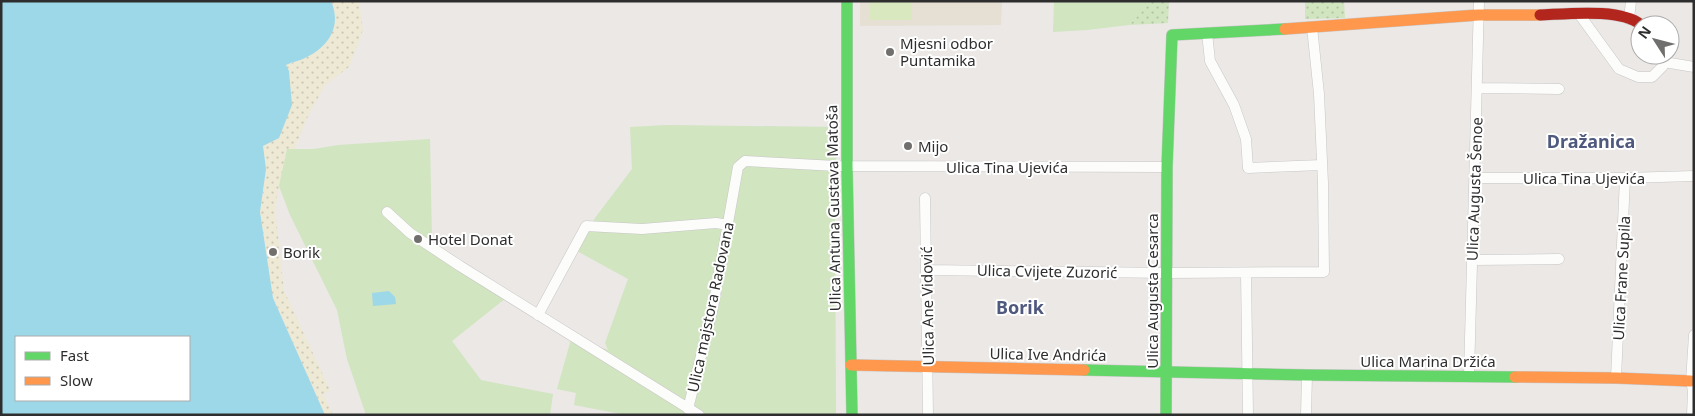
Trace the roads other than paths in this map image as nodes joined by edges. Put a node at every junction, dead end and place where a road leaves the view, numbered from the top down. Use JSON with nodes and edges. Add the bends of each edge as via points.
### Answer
{"nodes":[{"id":1,"x":846,"y":1,"type":"edge"},
{"id":2,"x":1479,"y":1,"type":"edge"},
{"id":3,"x":1631,"y":1,"type":"edge"},
{"id":4,"x":1579,"y":14,"type":"junction"},
{"id":5,"x":1478,"y":15,"type":"junction"},
{"id":6,"x":1628,"y":18,"type":"joint"},
{"id":7,"x":1312,"y":27,"type":"junction"},
{"id":8,"x":1207,"y":33,"type":"junction"},
{"id":9,"x":1680,"y":63,"type":"edge"},
{"id":10,"x":1662,"y":65,"type":"edge"},
{"id":11,"x":1694,"y":67,"type":"edge"},
{"id":12,"x":1477,"y":88,"type":"junction"},
{"id":13,"x":1559,"y":89,"type":"dead end"},
{"id":14,"x":1322,"y":164,"type":"junction"},
{"id":15,"x":847,"y":166,"type":"junction"},
{"id":16,"x":1167,"y":167,"type":"junction"},
{"id":17,"x":1694,"y":176,"type":"edge"},
{"id":18,"x":1475,"y":178,"type":"junction"},
{"id":19,"x":1626,"y":178,"type":"junction"},
{"id":20,"x":925,"y":198,"type":"dead end"},
{"id":21,"x":387,"y":212,"type":"dead end"},
{"id":22,"x":729,"y":226,"type":"junction"},
{"id":23,"x":1559,"y":259,"type":"dead end"},
{"id":24,"x":1472,"y":260,"type":"junction"},
{"id":25,"x":927,"y":270,"type":"junction"},
{"id":26,"x":1246,"y":272,"type":"junction"},
{"id":27,"x":1167,"y":273,"type":"junction"},
{"id":28,"x":538,"y":315,"type":"junction"},
{"id":29,"x":1694,"y":334,"type":"edge"},
{"id":30,"x":851,"y":365,"type":"junction"},
{"id":31,"x":929,"y":367,"type":"junction"},
{"id":32,"x":1166,"y":371,"type":"junction"},
{"id":33,"x":1248,"y":373,"type":"junction"},
{"id":34,"x":1306,"y":375,"type":"junction"},
{"id":35,"x":1469,"y":376,"type":"junction"},
{"id":36,"x":1616,"y":378,"type":"junction"},
{"id":37,"x":1691,"y":381,"type":"junction"},
{"id":38,"x":688,"y":409,"type":"junction"},
{"id":39,"x":699,"y":415,"type":"edge"},
{"id":40,"x":852,"y":415,"type":"edge"},
{"id":41,"x":928,"y":415,"type":"edge"},
{"id":42,"x":1166,"y":415,"type":"edge"},
{"id":43,"x":1248,"y":415,"type":"edge"},
{"id":44,"x":1306,"y":415,"type":"edge"},
{"id":45,"x":1692,"y":415,"type":"edge"}],
"edges":[{"from":1,"to":15,"type":"street","name":"Ulica Antuna Gustava Matoša"},
{"from":2,"to":5,"type":"street","name":"Ulica Augusta Šenoe"},
{"from":3,"to":6,"type":"street"},
{"from":4,"to":5,"type":"street"},
{"from":4,"to":6,"type":"street","via":[[1611,14]]},
{"from":4,"to":10,"type":"street","via":[[1619,69],[1638,77],[1652,77]]},
{"from":5,"to":7,"type":"street"},
{"from":5,"to":12,"type":"street","name":"Ulica Augusta Šenoe"},
{"from":7,"to":8,"type":"street"},
{"from":7,"to":14,"type":"street"},
{"from":8,"to":14,"type":"street","via":[[1210,61],[1234,105],[1246,139],[1248,168]]},
{"from":8,"to":16,"type":"street","name":"Ulica Augusta Cesarca","via":[[1172,35]]},
{"from":9,"to":11,"type":"street"},
{"from":12,"to":13,"type":"street"},
{"from":12,"to":18,"type":"street","name":"Ulica Augusta Šenoe"},
{"from":14,"to":26,"type":"street","name":"Ulica Cvijete Zuzorić","via":[[1324,272]]},
{"from":15,"to":16,"type":"street","name":"Ulica Tina Ujevića"},
{"from":15,"to":22,"type":"street","name":"Ulica majstora Radovana","via":[[744,161],[738,167]]},
{"from":15,"to":30,"type":"street","name":"Ulica Antuna Gustava Matoša"},
{"from":16,"to":27,"type":"street","name":"Ulica Augusta Cesarca"},
{"from":17,"to":19,"type":"street","name":"Ulica Tina Ujevića"},
{"from":18,"to":19,"type":"street","name":"Ulica Tina Ujevića"},
{"from":18,"to":24,"type":"street","name":"Ulica Augusta Šenoe"},
{"from":19,"to":36,"type":"street","name":"Ulica Frane Supila"},
{"from":20,"to":25,"type":"street","name":"Ulica Ane Vidović"},
{"from":21,"to":28,"type":"street","name":"Ulica majstora Radovana","via":[[410,233]]},
{"from":22,"to":28,"type":"street","via":[[716,223],[642,229],[586,226]]},
{"from":22,"to":38,"type":"street","name":"Ulica majstora Radovana"},
{"from":23,"to":24,"type":"street"},
{"from":24,"to":35,"type":"street","name":"Ulica Augusta Šenoe"},
{"from":25,"to":27,"type":"street","name":"Ulica Cvijete Zuzorić"},
{"from":25,"to":31,"type":"street","name":"Ulica Ane Vidović"},
{"from":26,"to":27,"type":"street","name":"Ulica Cvijete Zuzorić"},
{"from":26,"to":33,"type":"street"},
{"from":27,"to":32,"type":"street","name":"Ulica Augusta Cesarca"},
{"from":28,"to":38,"type":"street","name":"Ulica majstora Radovana"},
{"from":29,"to":37,"type":"street"},
{"from":30,"to":31,"type":"street","name":"Ulica Ive Andrića"},
{"from":30,"to":40,"type":"street","name":"Ulica Antuna Gustava Matoša"},
{"from":31,"to":32,"type":"street","name":"Ulica Ive Andrića"},
{"from":31,"to":41,"type":"street","name":"Ulica Ane Vidović"},
{"from":32,"to":33,"type":"street","name":"Ulica Marina Držića"},
{"from":32,"to":42,"type":"street","name":"Ulica Augusta Cesarca"},
{"from":33,"to":34,"type":"street","name":"Ulica Marina Držića"},
{"from":33,"to":43,"type":"street"},
{"from":34,"to":35,"type":"street","name":"Ulica Marina Držića"},
{"from":34,"to":44,"type":"street"},
{"from":35,"to":36,"type":"street","name":"Ulica Marina Držića"},
{"from":36,"to":37,"type":"street","name":"Ulica Marina Držića"},
{"from":37,"to":45,"type":"street"},
{"from":38,"to":39,"type":"street"}]}
